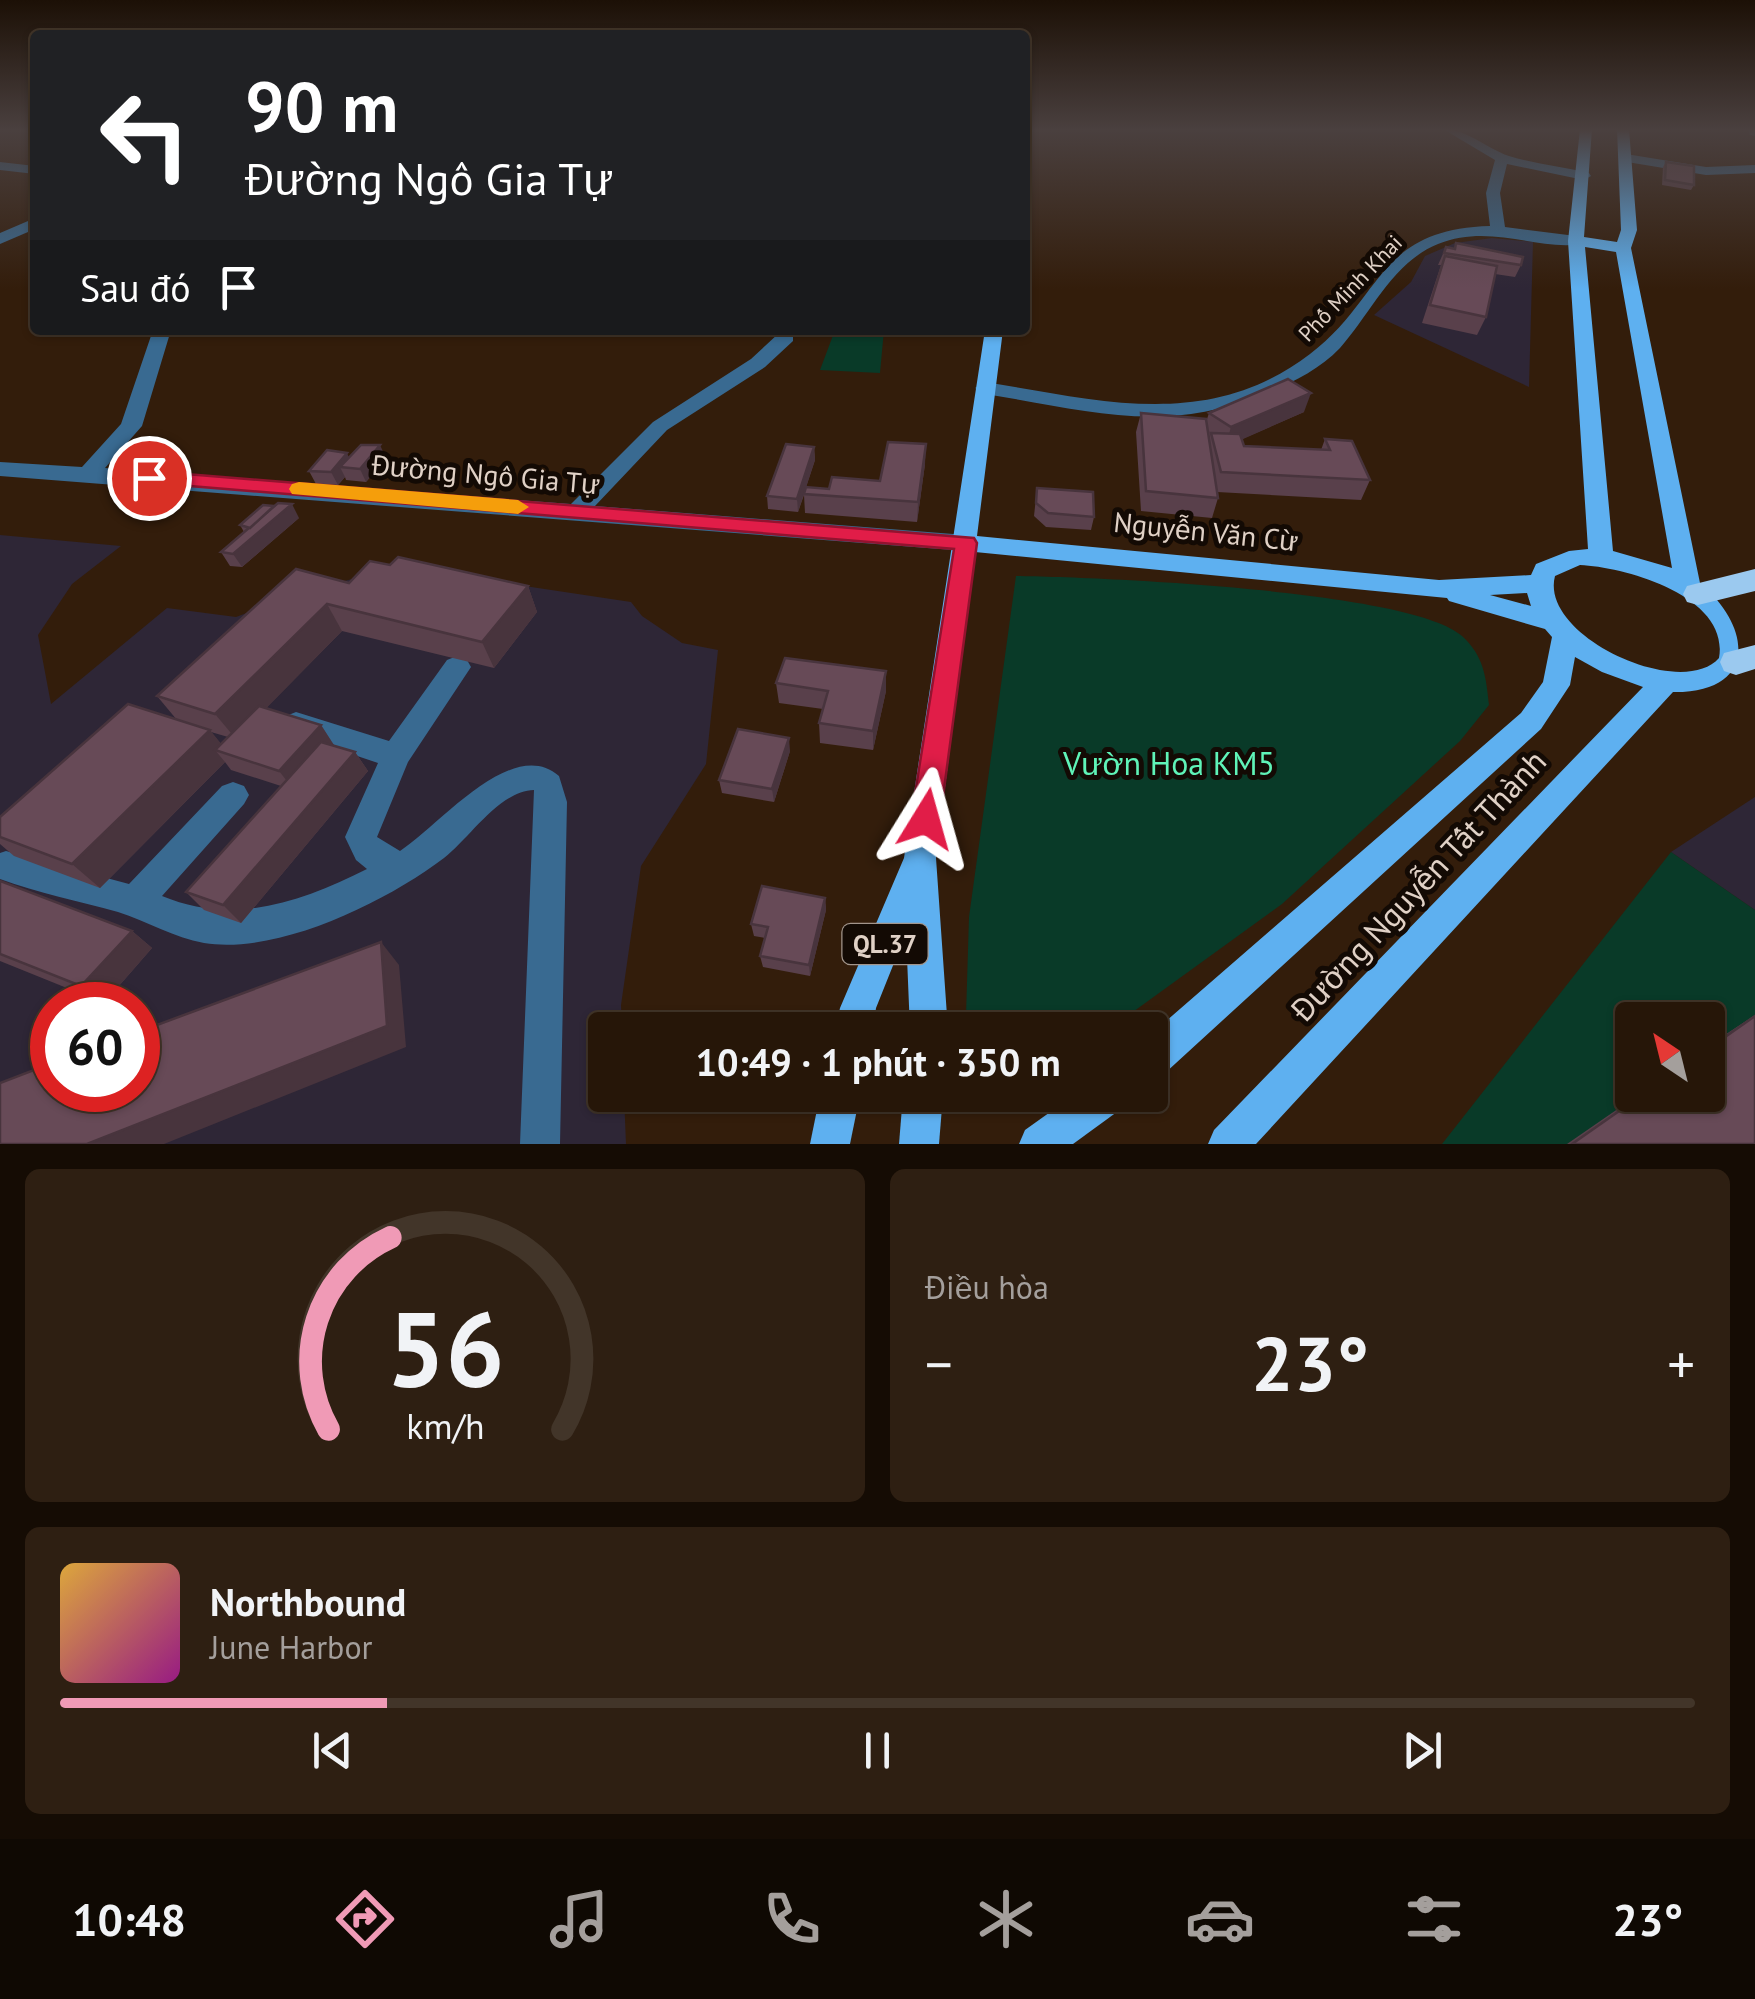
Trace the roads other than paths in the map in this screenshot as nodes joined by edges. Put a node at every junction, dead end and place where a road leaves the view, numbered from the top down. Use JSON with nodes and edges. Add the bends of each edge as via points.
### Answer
{"nodes":[{"id":1,"x":1496,"y":182,"type":"edge"},
{"id":2,"x":1583,"y":182,"type":"edge"},
{"id":3,"x":1614,"y":182,"type":"edge"},
{"id":4,"x":30,"y":226,"type":"edge"},
{"id":5,"x":1498,"y":231,"type":"junction"},
{"id":6,"x":0,"y":239,"type":"edge"},
{"id":7,"x":1576,"y":240,"type":"junction"},
{"id":8,"x":1623,"y":248,"type":"junction"},
{"id":9,"x":160,"y":335,"type":"edge"},
{"id":10,"x":993,"y":335,"type":"edge"},
{"id":11,"x":786,"y":337,"type":"dead end"},
{"id":12,"x":986,"y":388,"type":"junction"},
{"id":13,"x":0,"y":469,"type":"edge"},
{"id":14,"x":88,"y":474,"type":"junction"},
{"id":15,"x":577,"y":512,"type":"junction"},
{"id":16,"x":966,"y":543,"type":"junction"},
{"id":17,"x":1602,"y":557,"type":"junction"},
{"id":18,"x":1755,"y":580,"type":"edge"},
{"id":19,"x":1539,"y":582,"type":"junction"},
{"id":20,"x":1439,"y":589,"type":"junction"},
{"id":21,"x":1693,"y":591,"type":"junction"},
{"id":22,"x":1560,"y":629,"type":"junction"},
{"id":23,"x":1746,"y":660,"type":"edge"},
{"id":24,"x":457,"y":668,"type":"dead end"},
{"id":25,"x":1666,"y":681,"type":"junction"},
{"id":26,"x":283,"y":720,"type":"edge"},
{"id":27,"x":396,"y":756,"type":"junction"},
{"id":28,"x":233,"y":795,"type":"dead end"},
{"id":29,"x":920,"y":858,"type":"junction"},
{"id":30,"x":6,"y":866,"type":"dead end"},
{"id":31,"x":403,"y":868,"type":"junction"},
{"id":32,"x":134,"y":902,"type":"junction"},
{"id":33,"x":857,"y":1012,"type":"edge"},
{"id":34,"x":928,"y":1012,"type":"edge"},
{"id":35,"x":1168,"y":1044,"type":"edge"},
{"id":36,"x":837,"y":1112,"type":"edge"},
{"id":37,"x":921,"y":1112,"type":"edge"},
{"id":38,"x":1083,"y":1112,"type":"edge"},
{"id":39,"x":540,"y":1144,"type":"edge"},
{"id":40,"x":830,"y":1144,"type":"edge"},
{"id":41,"x":918,"y":1144,"type":"edge"},
{"id":42,"x":1039,"y":1144,"type":"edge"},
{"id":43,"x":1228,"y":1144,"type":"edge"}],
"edges":[{"from":1,"to":5,"type":"street"},
{"from":2,"to":7,"type":"main road"},
{"from":3,"to":8,"type":"main road","via":[[1629,230]]},
{"from":4,"to":6,"type":"street"},
{"from":5,"to":7,"type":"street","name":"Phố Minh Khai"},
{"from":5,"to":12,"type":"street","name":"Phố Minh Khai","via":[[1430,241],[1405,258],[1327,350],[1293,372],[1194,410],[1135,411]]},
{"from":7,"to":8,"type":"main road"},
{"from":7,"to":17,"type":"main road"},
{"from":8,"to":21,"type":"main road"},
{"from":9,"to":14,"type":"street","via":[[131,426]]},
{"from":10,"to":12,"type":"main road","number":"QL.37"},
{"from":11,"to":15,"type":"street","via":[[758,363],[660,426]]},
{"from":12,"to":16,"type":"main road","number":"QL.37"},
{"from":13,"to":14,"type":"street","name":"Đường Ngô Gia Tự"},
{"from":14,"to":15,"type":"street","name":"Đường Ngô Gia Tự"},
{"from":15,"to":16,"type":"street","name":"Đường Ngô Gia Tự"},
{"from":16,"to":20,"type":"main road","name":"Nguyễn Văn Cừ"},
{"from":16,"to":29,"type":"main road","number":"QL.37"},
{"from":17,"to":19,"type":"main road","via":[[1559,561]]},
{"from":17,"to":21,"type":"main road","via":[[1630,562]]},
{"from":18,"to":21,"type":"highway"},
{"from":19,"to":20,"type":"main road","name":"Nguyễn Văn Cừ"},
{"from":19,"to":22,"type":"main road","via":[[1544,608]]},
{"from":20,"to":22,"type":"main road","name":"Nguyễn Văn Cừ"},
{"from":21,"to":23,"type":"main road","via":[[1732,629]]},
{"from":22,"to":25,"type":"main road","name":"Nguyễn Văn Cừ","via":[[1595,656]]},
{"from":22,"to":35,"type":"main road","name":"Đường Nguyễn Tất Thành","via":[[1556,684],[1532,721]]},
{"from":23,"to":25,"type":"main road","via":[[1723,676]]},
{"from":24,"to":27,"type":"street"},
{"from":25,"to":43,"type":"main road","name":"Đường Nguyễn Tất Thành"},
{"from":26,"to":27,"type":"street"},
{"from":27,"to":31,"type":"street","via":[[360,837],[378,860]]},
{"from":28,"to":32,"type":"street"},
{"from":29,"to":33,"type":"main road","number":"QL.37"},
{"from":29,"to":34,"type":"main road","number":"QL.37"},
{"from":30,"to":32,"type":"street"},
{"from":31,"to":32,"type":"street","via":[[333,903],[247,926],[206,927]]},
{"from":31,"to":39,"type":"street","via":[[501,788],[518,778],[546,782],[551,792]]},
{"from":36,"to":40,"type":"main road"},
{"from":37,"to":41,"type":"main road"},
{"from":38,"to":42,"type":"main road"}]}
